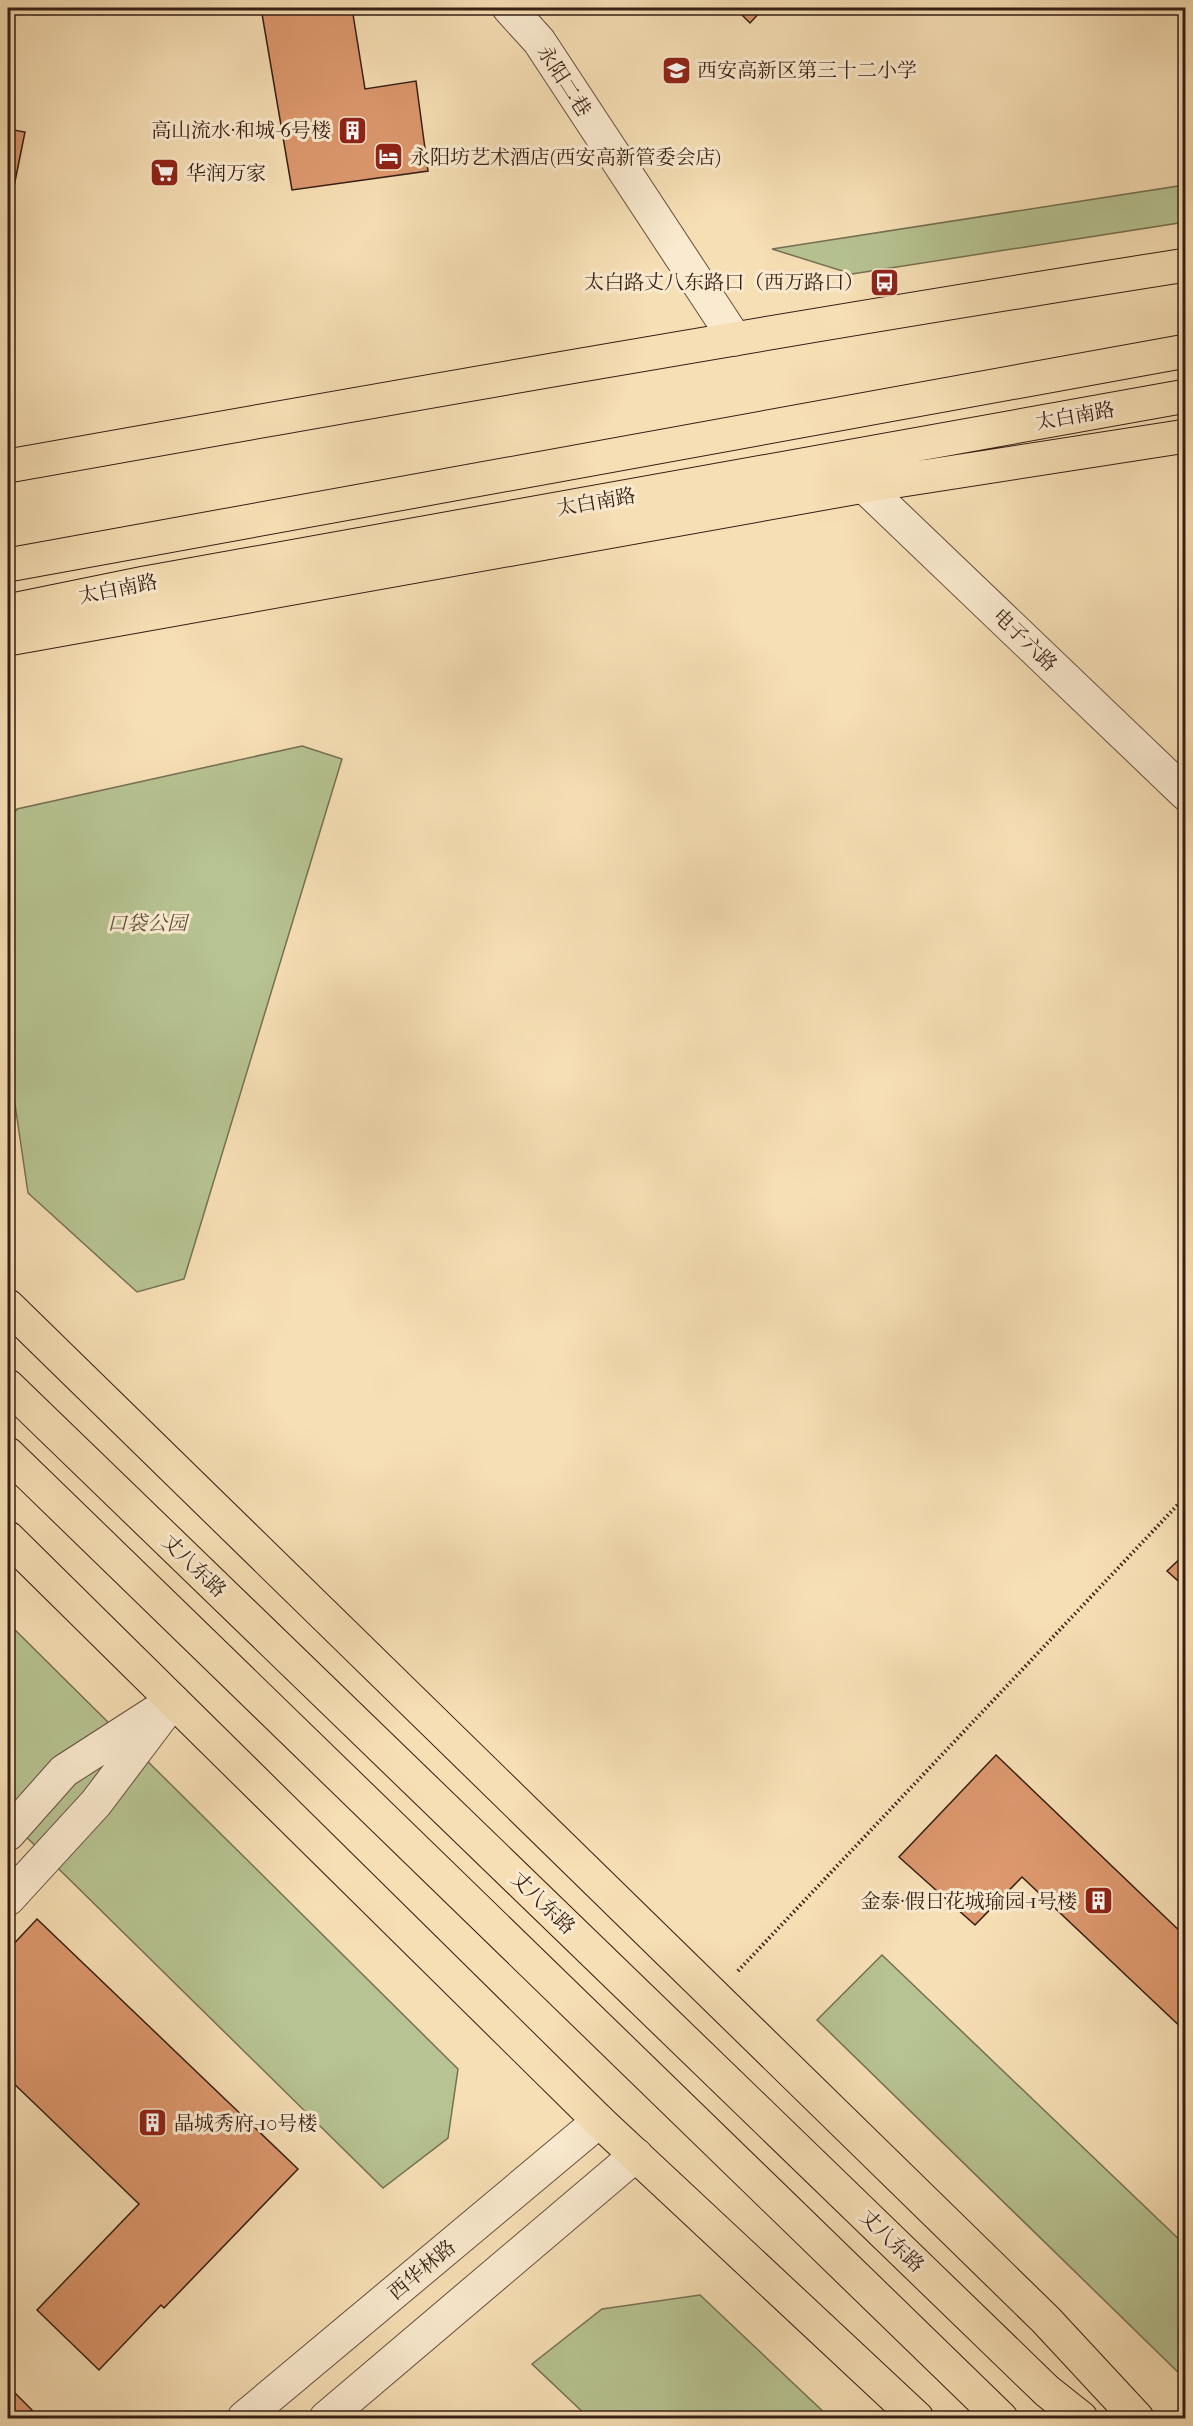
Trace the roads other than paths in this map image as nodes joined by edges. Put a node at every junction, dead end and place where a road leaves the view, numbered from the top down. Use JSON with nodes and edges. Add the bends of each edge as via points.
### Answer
{"nodes":[{"id":1,"x":509,"y":8,"type":"edge"},
{"id":2,"x":1185,"y":265,"type":"edge"},
{"id":3,"x":735,"y":339,"type":"junction"},
{"id":4,"x":1185,"y":351,"type":"edge"},
{"id":5,"x":1185,"y":396,"type":"edge"},
{"id":6,"x":1185,"y":436,"type":"edge"},
{"id":7,"x":8,"y":466,"type":"edge"},
{"id":8,"x":864,"y":486,"type":"junction"},
{"id":9,"x":8,"y":565,"type":"edge"},
{"id":10,"x":8,"y":611,"type":"edge"},
{"id":11,"x":8,"y":639,"type":"edge"},
{"id":12,"x":1185,"y":794,"type":"edge"},
{"id":13,"x":8,"y":1305,"type":"edge"},
{"id":14,"x":8,"y":1386,"type":"edge"},
{"id":15,"x":8,"y":1454,"type":"edge"},
{"id":16,"x":8,"y":1538,"type":"edge"},
{"id":17,"x":173,"y":1701,"type":"junction"},
{"id":18,"x":8,"y":1834,"type":"edge"},
{"id":19,"x":8,"y":1899,"type":"edge"},
{"id":20,"x":599,"y":2121,"type":"junction"},
{"id":21,"x":636,"y":2155,"type":"junction"},
{"id":22,"x":244,"y":2418,"type":"edge"},
{"id":23,"x":326,"y":2418,"type":"edge"},
{"id":24,"x":916,"y":2418,"type":"edge"},
{"id":25,"x":1001,"y":2418,"type":"edge"},
{"id":26,"x":1081,"y":2418,"type":"edge"},
{"id":27,"x":1137,"y":2418,"type":"edge"}],
"edges":[{"from":1,"to":3,"type":"street","name":"永阳二巷","via":[[539,41]]},
{"from":2,"to":3,"type":"main road"},
{"from":3,"to":7,"type":"main road"},
{"from":4,"to":9,"type":"main road"},
{"from":5,"to":10,"type":"main road","name":"太白南路"},
{"from":6,"to":8,"type":"main road","name":"太白南路"},
{"from":8,"to":11,"type":"main road","name":"太白南路"},
{"from":8,"to":12,"type":"street","name":"电子六路"},
{"from":13,"to":27,"type":"main road","via":[[1046,2320]]},
{"from":14,"to":26,"type":"main road","name":"丈八东路","via":[[1047,2391]]},
{"from":15,"to":25,"type":"main road"},
{"from":16,"to":17,"type":"main road"},
{"from":17,"to":18,"type":"street","via":[[64,1771]]},
{"from":17,"to":19,"type":"street","via":[[96,1803]]},
{"from":17,"to":20,"type":"main road"},
{"from":20,"to":21,"type":"main road"},
{"from":20,"to":22,"type":"street","name":"西华林路"},
{"from":21,"to":23,"type":"street"},
{"from":21,"to":24,"type":"main road"}]}
